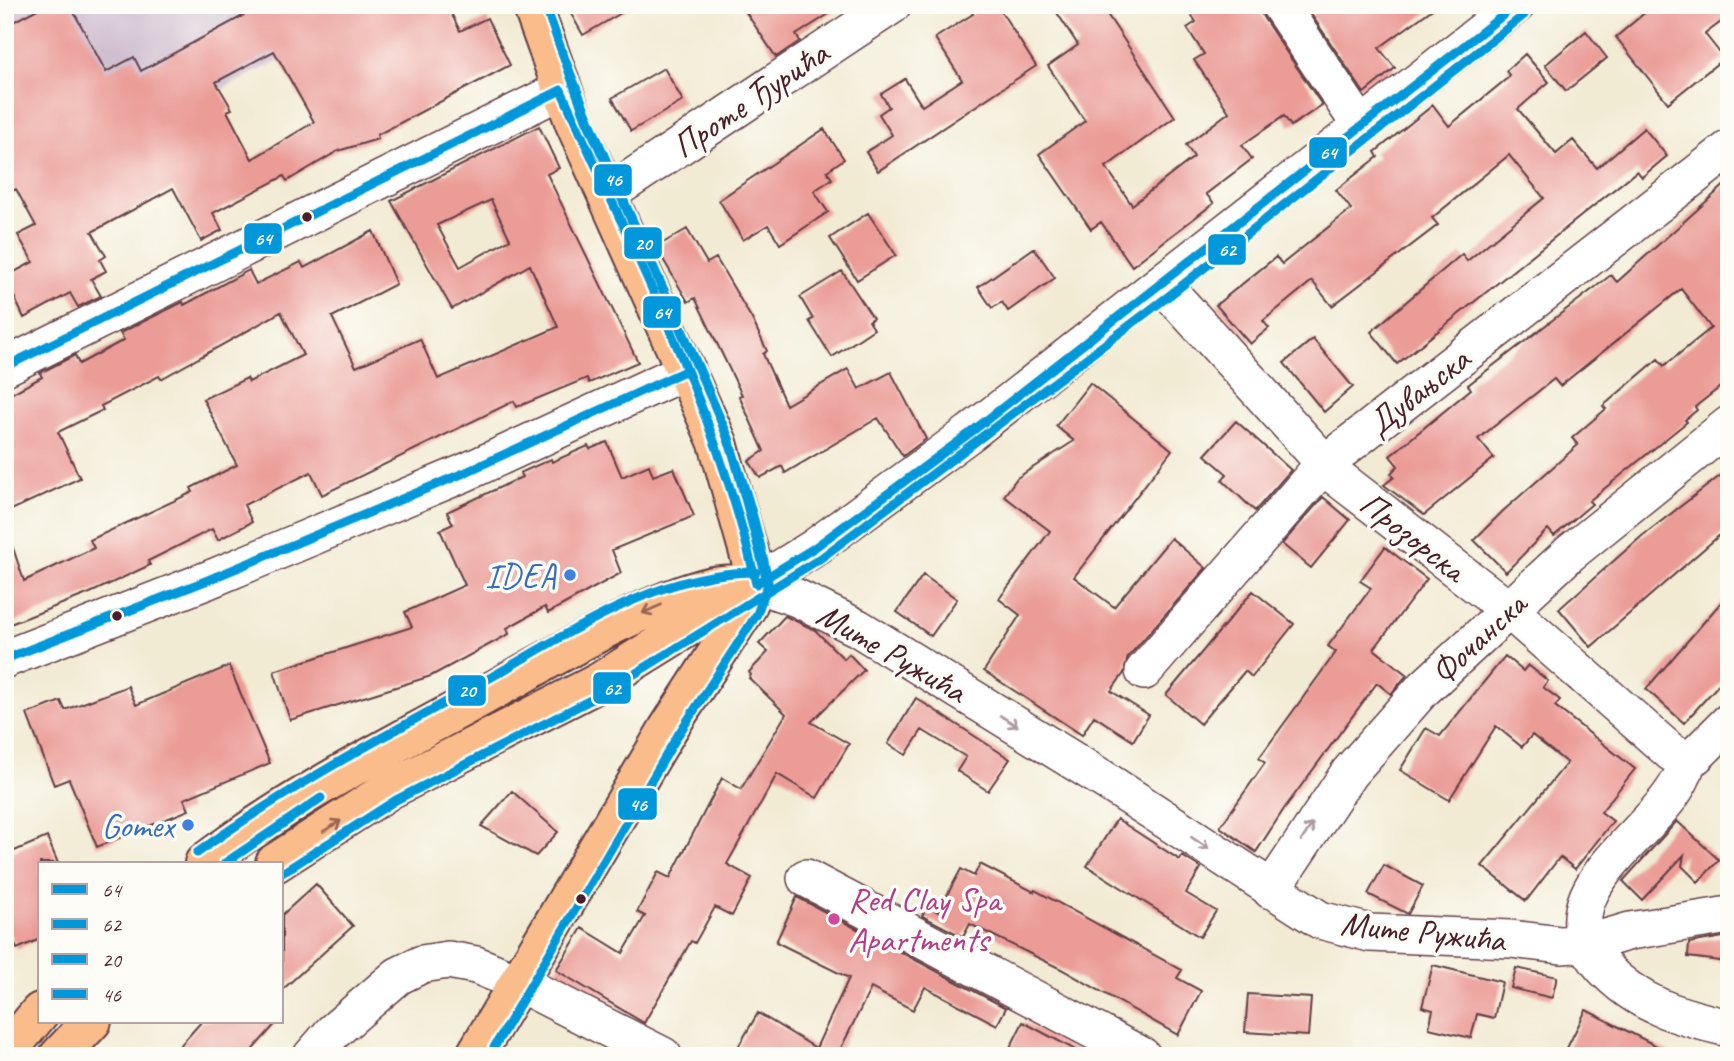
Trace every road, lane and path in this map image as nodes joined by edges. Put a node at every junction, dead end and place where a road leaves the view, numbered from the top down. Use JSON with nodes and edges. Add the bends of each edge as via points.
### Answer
{"nodes":[{"id":1,"x":532,"y":5,"type":"edge"},
{"id":2,"x":892,"y":5,"type":"edge"},
{"id":3,"x":1280,"y":5,"type":"edge"},
{"id":4,"x":1516,"y":5,"type":"edge"},
{"id":5,"x":561,"y":90,"type":"junction"},
{"id":6,"x":1361,"y":126,"type":"junction"},
{"id":7,"x":1729,"y":149,"type":"edge"},
{"id":8,"x":608,"y":194,"type":"junction"},
{"id":9,"x":1163,"y":285,"type":"junction"},
{"id":10,"x":5,"y":367,"type":"edge"},
{"id":11,"x":687,"y":370,"type":"junction"},
{"id":12,"x":1729,"y":425,"type":"edge"},
{"id":13,"x":1324,"y":464,"type":"junction"},
{"id":14,"x":755,"y":584,"type":"junction"},
{"id":15,"x":1509,"y":610,"type":"junction"},
{"id":16,"x":5,"y":659,"type":"edge"},
{"id":17,"x":1144,"y":671,"type":"dead end"},
{"id":18,"x":1729,"y":722,"type":"edge"},
{"id":19,"x":1687,"y":759,"type":"junction"},
{"id":20,"x":206,"y":862,"type":"edge"},
{"id":21,"x":277,"y":862,"type":"edge"},
{"id":22,"x":806,"y":878,"type":"dead end"},
{"id":23,"x":1271,"y":890,"type":"junction"},
{"id":24,"x":1729,"y":915,"type":"edge"},
{"id":25,"x":1589,"y":943,"type":"junction"},
{"id":26,"x":517,"y":982,"type":"junction"},
{"id":27,"x":38,"y":1014,"type":"edge"},
{"id":28,"x":90,"y":1023,"type":"edge"},
{"id":29,"x":1729,"y":1028,"type":"edge"},
{"id":30,"x":5,"y":1054,"type":"edge"},
{"id":31,"x":59,"y":1056,"type":"edge"},
{"id":32,"x":312,"y":1056,"type":"edge"},
{"id":33,"x":475,"y":1056,"type":"edge"},
{"id":34,"x":663,"y":1056,"type":"edge"},
{"id":35,"x":1142,"y":1056,"type":"edge"}],
"edges":[{"from":1,"to":5,"type":"main road"},
{"from":2,"to":8,"type":"street","name":"Проте Ђурића"},
{"from":3,"to":6,"type":"street"},
{"from":4,"to":6,"type":"street"},
{"from":5,"to":8,"type":"main road"},
{"from":5,"to":10,"type":"street"},
{"from":6,"to":9,"type":"street"},
{"from":7,"to":13,"type":"street","name":"Дувањска"},
{"from":8,"to":11,"type":"main road"},
{"from":9,"to":13,"type":"street","name":"Прозорска"},
{"from":9,"to":14,"type":"street","via":[[891,492]]},
{"from":11,"to":14,"type":"main road","via":[[727,468]]},
{"from":11,"to":16,"type":"street","via":[[464,473]]},
{"from":12,"to":15,"type":"street","name":"Фочанска","via":[[1569,554]]},
{"from":13,"to":15,"type":"street","name":"Прозорска"},
{"from":13,"to":17,"type":"street","name":"Дувањска"},
{"from":14,"to":20,"type":"main road","one_way":true,"via":[[702,589],[568,650],[321,783]]},
{"from":21,"to":14,"type":"main road","one_way":true,"via":[[390,789],[598,683]]},
{"from":14,"to":23,"type":"street","name":"Мите Ружића","one_way":true,"via":[[815,605],[858,628],[1103,779]]},
{"from":14,"to":26,"type":"main road","via":[[747,607],[668,729]]},
{"from":15,"to":19,"type":"street","name":"Прозорска","via":[[1672,753]]},
{"from":23,"to":15,"type":"street","name":"Фочанска","one_way":true,"via":[[1349,773],[1421,691]]},
{"from":18,"to":19,"type":"street"},
{"from":19,"to":25,"type":"street","via":[[1680,783],[1595,884],[1584,918]]},
{"from":22,"to":35,"type":"street"},
{"from":23,"to":25,"type":"street","name":"Мите Ружића","via":[[1320,920],[1370,933]]},
{"from":24,"to":25,"type":"street","name":"Мите Ружића","via":[[1630,931]]},
{"from":25,"to":29,"type":"street","via":[[1608,971],[1641,998],[1679,1017]]},
{"from":26,"to":32,"type":"street","via":[[462,961],[422,964],[376,993]]},
{"from":26,"to":33,"type":"main road"},
{"from":26,"to":34,"type":"street"},
{"from":27,"to":30,"type":"main road"},
{"from":28,"to":31,"type":"main road"}]}
